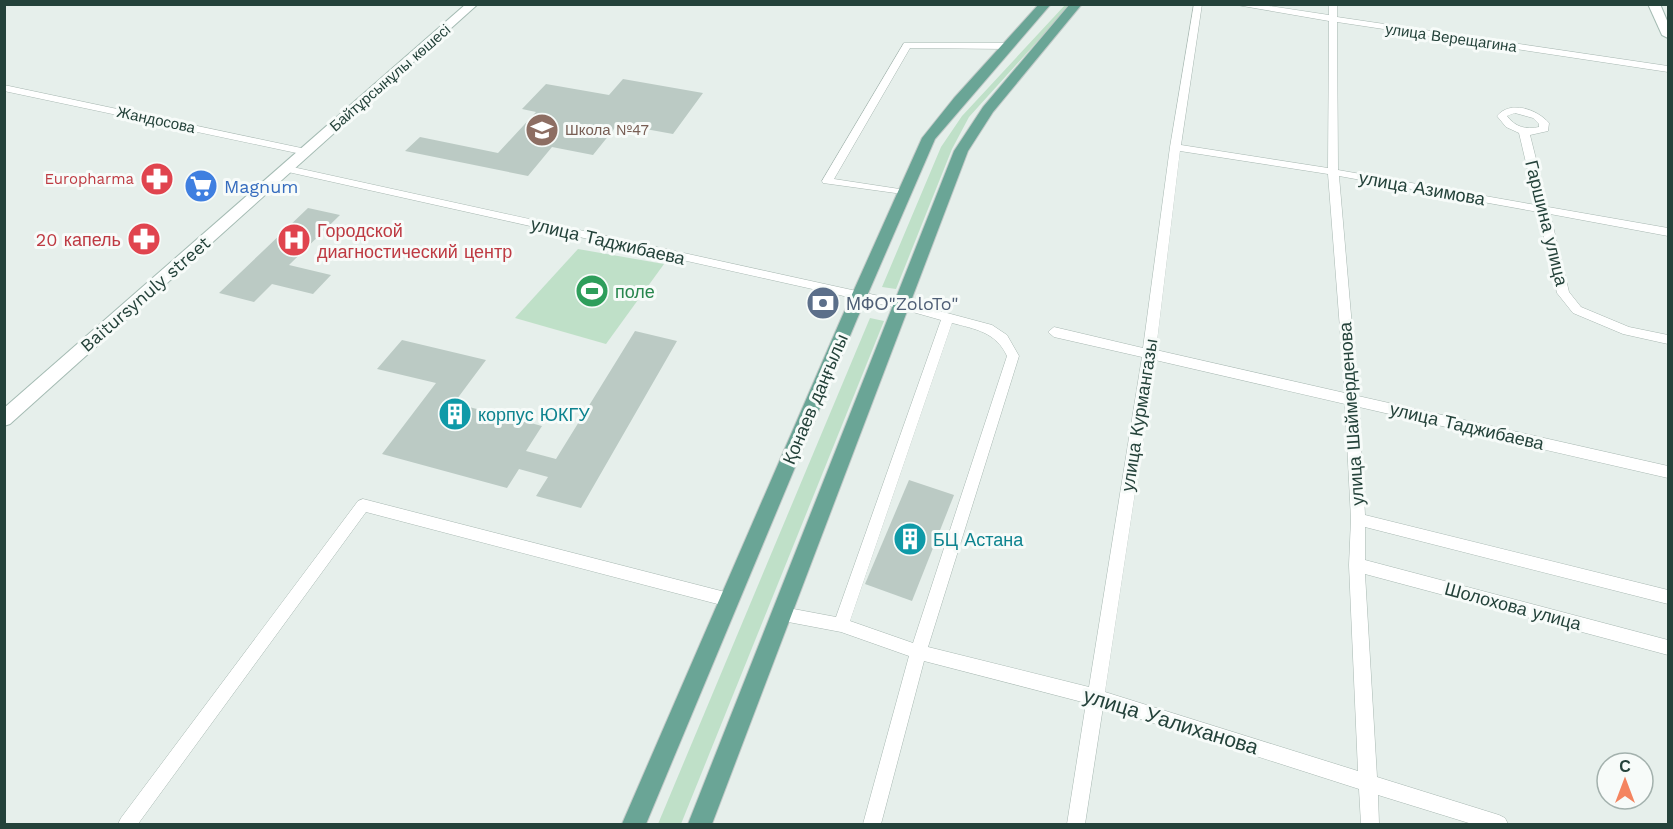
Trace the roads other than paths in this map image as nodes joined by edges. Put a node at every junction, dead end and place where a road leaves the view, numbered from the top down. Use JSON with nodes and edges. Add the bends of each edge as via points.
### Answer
{"nodes":[{"id":1,"x":473,"y":4,"type":"edge"},
{"id":2,"x":1046,"y":4,"type":"edge"},
{"id":3,"x":1077,"y":4,"type":"edge"},
{"id":4,"x":1198,"y":4,"type":"edge"},
{"id":5,"x":1235,"y":4,"type":"edge"},
{"id":6,"x":1333,"y":4,"type":"edge"},
{"id":7,"x":1654,"y":4,"type":"edge"},
{"id":8,"x":1334,"y":21,"type":"junction"},
{"id":9,"x":1668,"y":35,"type":"edge"},
{"id":10,"x":1009,"y":46,"type":"junction"},
{"id":11,"x":1668,"y":69,"type":"edge"},
{"id":12,"x":4,"y":88,"type":"edge"},
{"id":13,"x":1524,"y":131,"type":"dead end"},
{"id":14,"x":1175,"y":147,"type":"junction"},
{"id":15,"x":306,"y":152,"type":"junction"},
{"id":16,"x":288,"y":169,"type":"junction"},
{"id":17,"x":1333,"y":172,"type":"junction"},
{"id":18,"x":906,"y":193,"type":"junction"},
{"id":19,"x":1544,"y":211,"type":"junction"},
{"id":20,"x":1668,"y":232,"type":"edge"},
{"id":21,"x":858,"y":297,"type":"junction"},
{"id":22,"x":902,"y":305,"type":"junction"},
{"id":23,"x":948,"y":318,"type":"junction"},
{"id":24,"x":1054,"y":332,"type":"dead end"},
{"id":25,"x":1668,"y":339,"type":"edge"},
{"id":26,"x":1149,"y":354,"type":"junction"},
{"id":27,"x":1352,"y":400,"type":"junction"},
{"id":28,"x":4,"y":419,"type":"edge"},
{"id":29,"x":1668,"y":472,"type":"edge"},
{"id":30,"x":1358,"y":519,"type":"junction"},
{"id":31,"x":1357,"y":565,"type":"junction"},
{"id":32,"x":1668,"y":597,"type":"edge"},
{"id":33,"x":729,"y":600,"type":"junction"},
{"id":34,"x":783,"y":614,"type":"junction"},
{"id":35,"x":841,"y":625,"type":"junction"},
{"id":36,"x":1668,"y":647,"type":"edge"},
{"id":37,"x":918,"y":652,"type":"junction"},
{"id":38,"x":1096,"y":697,"type":"junction"},
{"id":39,"x":1368,"y":783,"type":"junction"},
{"id":40,"x":127,"y":825,"type":"edge"},
{"id":41,"x":634,"y":825,"type":"edge"},
{"id":42,"x":700,"y":825,"type":"edge"},
{"id":43,"x":872,"y":825,"type":"edge"},
{"id":44,"x":1076,"y":825,"type":"edge"},
{"id":45,"x":1370,"y":825,"type":"edge"},
{"id":46,"x":1499,"y":825,"type":"edge"}],
"edges":[{"from":1,"to":15,"type":"main road","name":"Байтұрсынұлы көшесі"},
{"from":2,"to":10,"type":"main road","name":"Қонаев даңғылы"},
{"from":3,"to":22,"type":"main road","via":[[988,110],[961,151]]},
{"from":4,"to":14,"type":"street","name":"улица Курмангазы"},
{"from":5,"to":8,"type":"street","name":"улица Верещагина"},
{"from":6,"to":8,"type":"street","name":"улица Шаймерденова"},
{"from":7,"to":9,"type":"main road"},
{"from":8,"to":11,"type":"street","name":"улица Верещагина"},
{"from":8,"to":17,"type":"street","name":"улица Шаймерденова"},
{"from":10,"to":18,"type":"main road","name":"Қонаев даңғылы","via":[[958,100],[929,138]]},
{"from":10,"to":18,"type":"street","via":[[907,45],[827,181]]},
{"from":12,"to":15,"type":"street","name":"Жандосова"},
{"from":13,"to":19,"type":"street","name":"Гаршина улица"},
{"from":14,"to":17,"type":"street","name":"улица Азимова"},
{"from":14,"to":26,"type":"street","name":"улица Курмангазы"},
{"from":15,"to":16,"type":"main road","name":"Байтұрсынұлы көшесі"},
{"from":16,"to":21,"type":"street","name":"улица Таджибаева"},
{"from":16,"to":28,"type":"main road","name":"Baitursynuly street"},
{"from":17,"to":19,"type":"street","name":"улица Азимова"},
{"from":17,"to":27,"type":"street","name":"улица Шаймерденова"},
{"from":18,"to":21,"type":"main road","name":"Қонаев даңғылы"},
{"from":19,"to":20,"type":"street","name":"улица Азимова"},
{"from":19,"to":25,"type":"street","name":"Гаршина улица","via":[[1563,293],[1578,310],[1627,331]]},
{"from":21,"to":22,"type":"street","name":"улица Таджибаева"},
{"from":21,"to":33,"type":"main road","name":"Қонаев даңғылы"},
{"from":22,"to":23,"type":"street","name":"улица Таджибаева"},
{"from":22,"to":34,"type":"main road"},
{"from":23,"to":35,"type":"street"},
{"from":23,"to":37,"type":"street","name":"улица Таджибаева","via":[[997,331],[1008,342],[1013,356]]},
{"from":24,"to":26,"type":"street","name":"улица Таджибаева"},
{"from":26,"to":27,"type":"street","name":"улица Таджибаева"},
{"from":26,"to":38,"type":"street","name":"улица Курмангазы"},
{"from":27,"to":29,"type":"street","name":"улица Таджибаева"},
{"from":27,"to":30,"type":"street","name":"улица Шаймерденова"},
{"from":30,"to":31,"type":"street","name":"улица Шаймерденова"},
{"from":30,"to":32,"type":"street"},
{"from":31,"to":36,"type":"street","name":"Шолохова улица"},
{"from":31,"to":39,"type":"street","name":"улица Шаймерденова"},
{"from":33,"to":40,"type":"street","via":[[363,505]]},
{"from":33,"to":41,"type":"main road","name":"Қонаев даңғылы"},
{"from":34,"to":35,"type":"street","name":"улица Уалиханова"},
{"from":34,"to":42,"type":"main road"},
{"from":35,"to":37,"type":"street","name":"улица Уалиханова"},
{"from":37,"to":38,"type":"street","name":"улица Уалиханова"},
{"from":37,"to":43,"type":"street"},
{"from":38,"to":39,"type":"street","name":"улица Уалиханова"},
{"from":38,"to":44,"type":"street","name":"улица Курмангазы"},
{"from":39,"to":45,"type":"street","name":"улица Шаймерденова"},
{"from":39,"to":46,"type":"street","name":"улица Уалиханова"}]}
